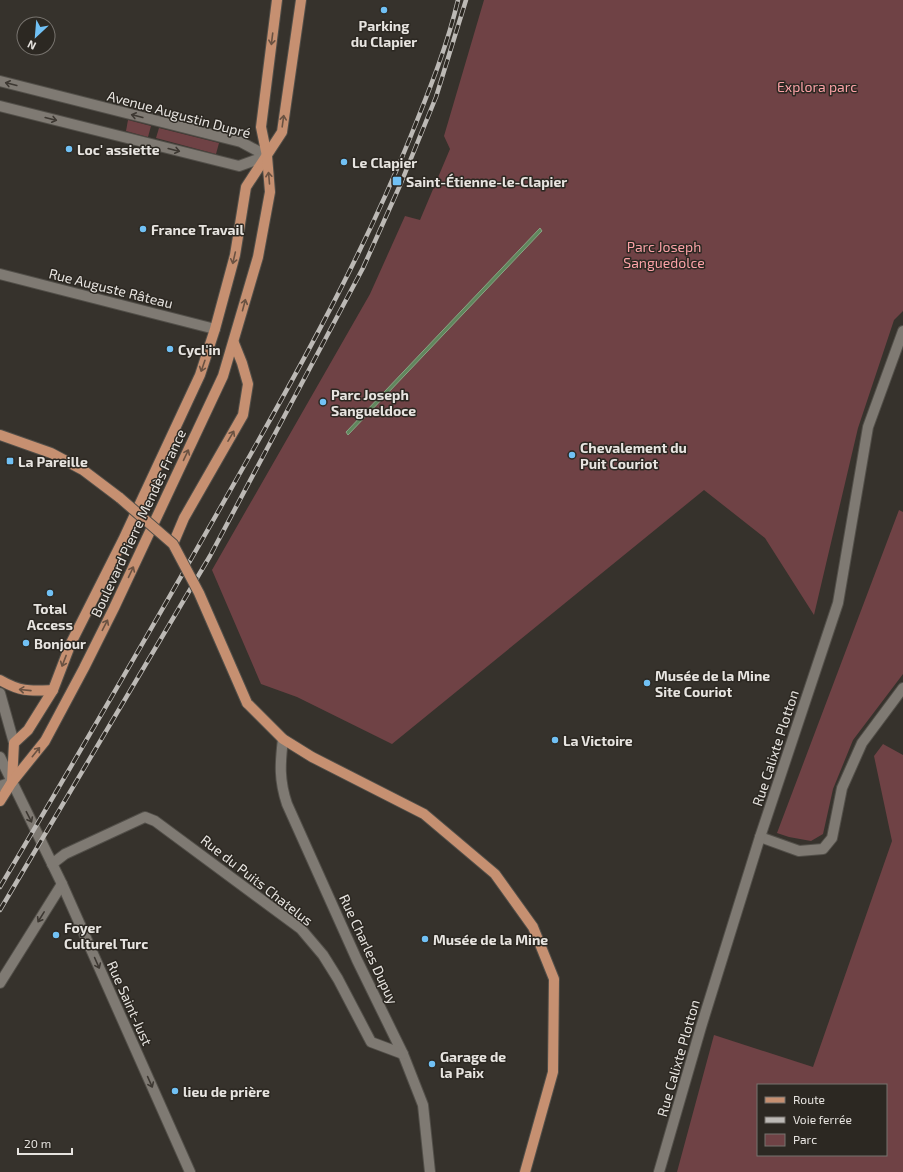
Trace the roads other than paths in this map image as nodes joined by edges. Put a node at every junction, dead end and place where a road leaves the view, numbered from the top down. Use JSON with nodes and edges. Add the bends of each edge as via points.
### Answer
{"nodes":[{"id":1,"x":277,"y":0,"type":"edge"},
{"id":2,"x":301,"y":0,"type":"edge"},
{"id":3,"x":0,"y":81,"type":"edge"},
{"id":4,"x":0,"y":106,"type":"edge"},
{"id":5,"x":267,"y":156,"type":"junction"},
{"id":6,"x":0,"y":274,"type":"edge"},
{"id":7,"x":215,"y":329,"type":"junction"},
{"id":8,"x":903,"y":331,"type":"edge"},
{"id":9,"x":234,"y":343,"type":"junction"},
{"id":10,"x":0,"y":435,"type":"edge"},
{"id":11,"x":173,"y":544,"type":"junction"},
{"id":12,"x":0,"y":680,"type":"edge"},
{"id":13,"x":903,"y":688,"type":"edge"},
{"id":14,"x":53,"y":690,"type":"junction"},
{"id":15,"x":0,"y":693,"type":"edge"},
{"id":16,"x":283,"y":739,"type":"junction"},
{"id":17,"x":14,"y":743,"type":"junction"},
{"id":18,"x":0,"y":757,"type":"edge"},
{"id":19,"x":12,"y":782,"type":"junction"},
{"id":20,"x":0,"y":786,"type":"edge"},
{"id":21,"x":0,"y":801,"type":"edge"},
{"id":22,"x":760,"y":837,"type":"junction"},
{"id":23,"x":52,"y":864,"type":"junction"},
{"id":24,"x":62,"y":884,"type":"junction"},
{"id":25,"x":0,"y":984,"type":"edge"},
{"id":26,"x":403,"y":1054,"type":"junction"},
{"id":27,"x":190,"y":1172,"type":"edge"},
{"id":28,"x":430,"y":1172,"type":"edge"},
{"id":29,"x":526,"y":1172,"type":"edge"},
{"id":30,"x":659,"y":1172,"type":"edge"}],
"edges":[{"from":1,"to":5,"type":"main road","name":"Boulevard Pierre Mendès France","one_way":true,"via":[[261,127]]},
{"from":5,"to":2,"type":"main road","name":"Boulevard Pierre Mendès France","one_way":true,"via":[[282,132]]},
{"from":5,"to":3,"type":"street","name":"Avenue Augustin Dupré","one_way":true,"via":[[241,142]]},
{"from":4,"to":5,"type":"street","name":"Avenue Augustin Dupré","one_way":true,"via":[[239,166]]},
{"from":5,"to":7,"type":"main road","name":"Boulevard Pierre Mendès France","one_way":true,"via":[[246,187],[235,255]]},
{"from":9,"to":5,"type":"main road","name":"Boulevard Pierre Mendès France","one_way":true,"via":[[258,257],[270,192]]},
{"from":6,"to":7,"type":"street","name":"Rue Auguste Râteau"},
{"from":7,"to":14,"type":"main road","name":"Boulevard Pierre Mendès France","one_way":true,"via":[[200,375],[123,540],[71,643]]},
{"from":8,"to":22,"type":"street","name":"Rue Calixte Plotton","via":[[868,427],[838,603]]},
{"from":11,"to":9,"type":"main road","one_way":true,"via":[[184,518],[243,415],[248,384]]},
{"from":19,"to":9,"type":"main road","name":"Boulevard Pierre Mendès France","one_way":true,"via":[[45,741],[114,608],[223,376]]},
{"from":10,"to":11,"type":"main road","bridge":true,"via":[[51,453],[77,466],[120,498]]},
{"from":11,"to":16,"type":"main road","bridge":true,"via":[[199,593],[247,703]]},
{"from":14,"to":12,"type":"main road","one_way":true,"via":[[15,689]]},
{"from":13,"to":22,"type":"street","via":[[862,742],[842,788],[832,838],[822,849],[799,851]]},
{"from":14,"to":17,"type":"main road","name":"Boulevard Pierre Mendès France","via":[[28,730]]},
{"from":15,"to":17,"type":"street"},
{"from":16,"to":26,"type":"street","name":"Rue Charles Dupuy","via":[[281,786],[287,804],[357,960]]},
{"from":16,"to":29,"type":"main road","via":[[312,757],[424,814],[495,874],[533,927],[554,979],[553,1072]]},
{"from":17,"to":19,"type":"main road"},
{"from":18,"to":19,"type":"street","name":"Rue Saint-Just"},
{"from":19,"to":20,"type":"street"},
{"from":19,"to":21,"type":"main road","name":"Boulevard Pierre Mendès France"},
{"from":19,"to":23,"type":"street","name":"Rue Saint-Just","one_way":true},
{"from":22,"to":30,"type":"street","name":"Rue Calixte Plotton","via":[[703,1019]]},
{"from":23,"to":24,"type":"street","name":"Rue Saint-Just"},
{"from":23,"to":26,"type":"street","name":"Rue du Puits Chatelus","via":[[65,854],[145,818],[155,821],[301,929],[323,955],[338,979],[371,1042]]},
{"from":24,"to":25,"type":"street","one_way":true},
{"from":24,"to":27,"type":"street","name":"Rue Saint-Just","one_way":true},
{"from":26,"to":28,"type":"street","name":"Rue Charles Dupuy","via":[[423,1105]]}]}
